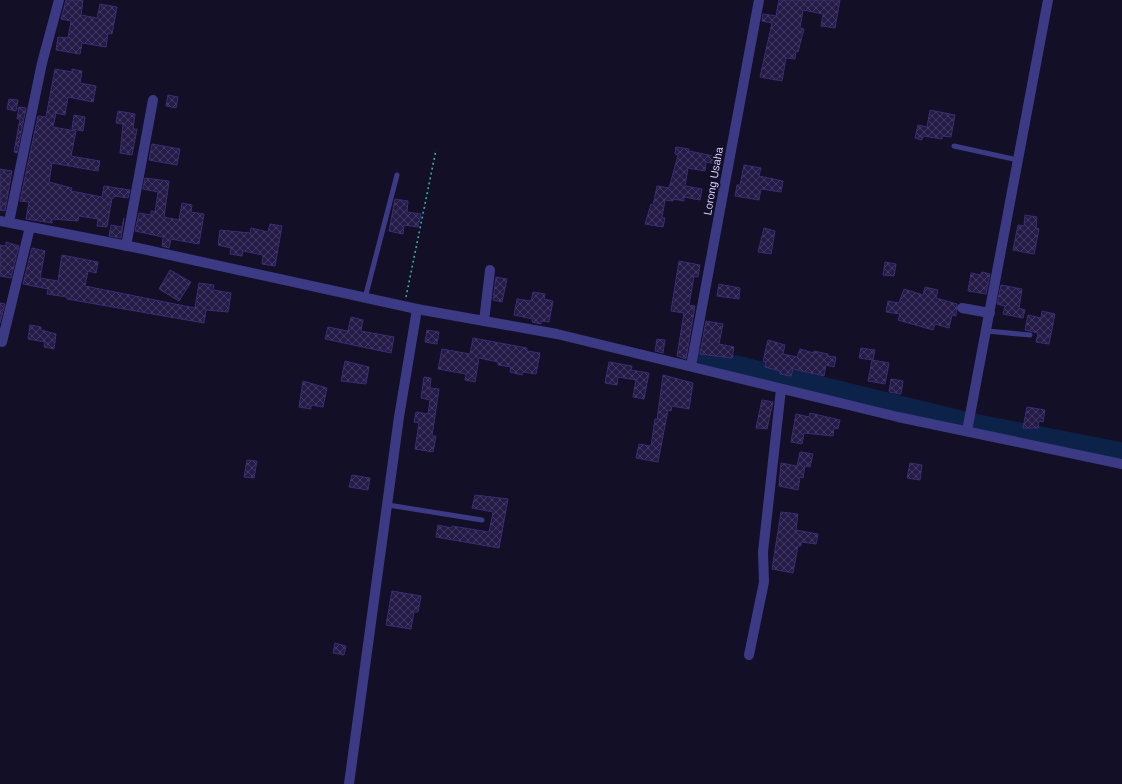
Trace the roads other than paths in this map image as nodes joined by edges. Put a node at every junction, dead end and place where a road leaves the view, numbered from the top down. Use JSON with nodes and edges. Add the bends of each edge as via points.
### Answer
{"nodes":[{"id":1,"x":58,"y":0,"type":"edge"},
{"id":2,"x":759,"y":0,"type":"edge"},
{"id":3,"x":1048,"y":0,"type":"edge"},
{"id":4,"x":152,"y":100,"type":"dead end"},
{"id":5,"x":954,"y":146,"type":"dead end"},
{"id":6,"x":1018,"y":160,"type":"junction"},
{"id":7,"x":397,"y":175,"type":"dead end"},
{"id":8,"x":5,"y":222,"type":"edge"},
{"id":9,"x":30,"y":228,"type":"junction"},
{"id":10,"x":126,"y":246,"type":"junction"},
{"id":11,"x":490,"y":270,"type":"dead end"},
{"id":12,"x":365,"y":298,"type":"junction"},
{"id":13,"x":962,"y":308,"type":"dead end"},
{"id":14,"x":417,"y":309,"type":"junction"},
{"id":15,"x":990,"y":313,"type":"junction"},
{"id":16,"x":484,"y":321,"type":"junction"},
{"id":17,"x":987,"y":331,"type":"junction"},
{"id":18,"x":1030,"y":335,"type":"dead end"},
{"id":19,"x":2,"y":342,"type":"dead end"},
{"id":20,"x":691,"y":366,"type":"junction"},
{"id":21,"x":781,"y":389,"type":"junction"},
{"id":22,"x":968,"y":428,"type":"junction"},
{"id":23,"x":1122,"y":464,"type":"edge"},
{"id":24,"x":388,"y":505,"type":"junction"},
{"id":25,"x":482,"y":520,"type":"dead end"},
{"id":26,"x":749,"y":655,"type":"dead end"},
{"id":27,"x":349,"y":784,"type":"edge"}],
"edges":[{"from":1,"to":8,"type":"street"},
{"from":2,"to":20,"type":"street","name":"Lorong Usaha"},
{"from":3,"to":6,"type":"street"},
{"from":4,"to":10,"type":"street"},
{"from":5,"to":6,"type":"lane"},
{"from":6,"to":15,"type":"street"},
{"from":7,"to":12,"type":"lane"},
{"from":8,"to":9,"type":"street"},
{"from":9,"to":10,"type":"street"},
{"from":9,"to":19,"type":"street"},
{"from":10,"to":12,"type":"street"},
{"from":11,"to":16,"type":"street"},
{"from":12,"to":14,"type":"street"},
{"from":13,"to":15,"type":"street"},
{"from":14,"to":16,"type":"street"},
{"from":14,"to":24,"type":"street"},
{"from":15,"to":17,"type":"street"},
{"from":16,"to":20,"type":"street","via":[[557,334]]},
{"from":17,"to":18,"type":"lane"},
{"from":17,"to":22,"type":"street"},
{"from":20,"to":21,"type":"street"},
{"from":21,"to":22,"type":"street"},
{"from":21,"to":26,"type":"street","via":[[762,552],[764,582]]},
{"from":22,"to":23,"type":"street"},
{"from":24,"to":25,"type":"lane"},
{"from":24,"to":27,"type":"street"}]}
